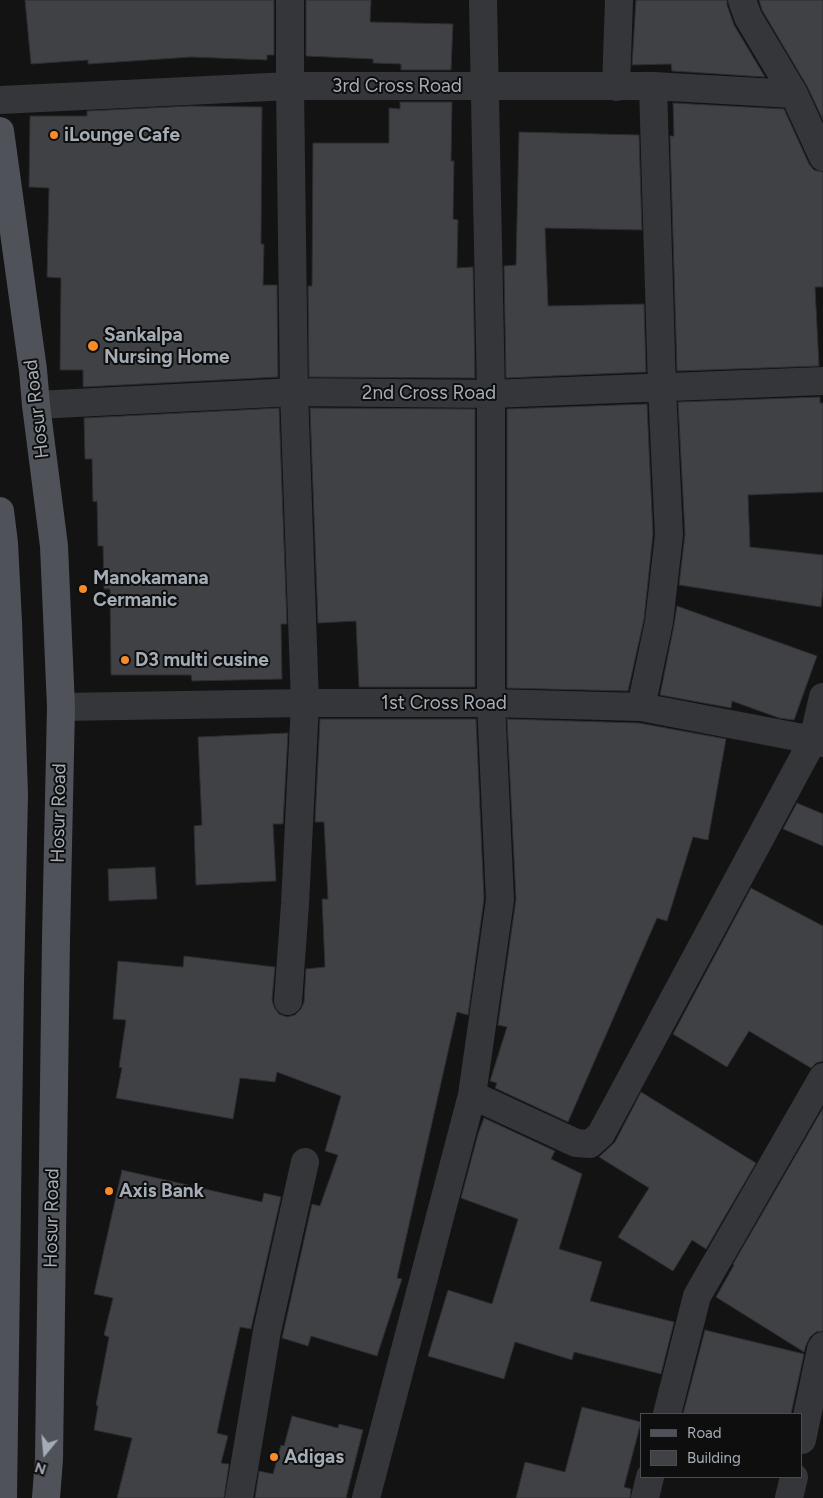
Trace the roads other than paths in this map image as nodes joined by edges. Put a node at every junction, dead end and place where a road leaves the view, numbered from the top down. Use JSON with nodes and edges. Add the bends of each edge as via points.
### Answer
{"nodes":[{"id":1,"x":290,"y":0,"type":"edge"},
{"id":2,"x":483,"y":0,"type":"edge"},
{"id":3,"x":619,"y":0,"type":"edge"},
{"id":4,"x":742,"y":0,"type":"edge"},
{"id":5,"x":290,"y":86,"type":"junction"},
{"id":6,"x":653,"y":86,"type":"junction"},
{"id":7,"x":485,"y":87,"type":"junction"},
{"id":8,"x":616,"y":87,"type":"junction"},
{"id":9,"x":794,"y":94,"type":"junction"},
{"id":10,"x":0,"y":100,"type":"edge"},
{"id":11,"x":0,"y":131,"type":"edge"},
{"id":12,"x":823,"y":157,"type":"edge"},
{"id":13,"x":823,"y":381,"type":"edge"},
{"id":14,"x":662,"y":388,"type":"junction"},
{"id":15,"x":294,"y":392,"type":"junction"},
{"id":16,"x":491,"y":394,"type":"junction"},
{"id":17,"x":36,"y":405,"type":"junction"},
{"id":18,"x":0,"y":510,"type":"edge"},
{"id":19,"x":2,"y":543,"type":"edge"},
{"id":20,"x":823,"y":697,"type":"edge"},
{"id":21,"x":306,"y":703,"type":"junction"},
{"id":22,"x":491,"y":703,"type":"junction"},
{"id":23,"x":61,"y":707,"type":"junction"},
{"id":24,"x":641,"y":707,"type":"junction"},
{"id":25,"x":818,"y":741,"type":"edge"},
{"id":26,"x":288,"y":1001,"type":"dead end"},
{"id":27,"x":4,"y":1071,"type":"edge"},
{"id":28,"x":823,"y":1077,"type":"edge"},
{"id":29,"x":472,"y":1095,"type":"junction"},
{"id":30,"x":305,"y":1162,"type":"dead end"},
{"id":31,"x":823,"y":1346,"type":"edge"},
{"id":32,"x":2,"y":1355,"type":"edge"},
{"id":33,"x":667,"y":1413,"type":"edge"},
{"id":34,"x":803,"y":1435,"type":"edge"},
{"id":35,"x":650,"y":1478,"type":"edge"},
{"id":36,"x":794,"y":1478,"type":"edge"},
{"id":37,"x":3,"y":1498,"type":"edge"},
{"id":38,"x":46,"y":1498,"type":"edge"},
{"id":39,"x":239,"y":1498,"type":"edge"},
{"id":40,"x":366,"y":1498,"type":"edge"},
{"id":41,"x":645,"y":1498,"type":"edge"},
{"id":42,"x":789,"y":1498,"type":"edge"}],
"edges":[{"from":1,"to":5,"type":"street"},
{"from":2,"to":7,"type":"street"},
{"from":3,"to":8,"type":"street"},
{"from":4,"to":9,"type":"street","via":[[748,17]]},
{"from":5,"to":7,"type":"street","name":"3rd Cross Road"},
{"from":5,"to":10,"type":"street","name":"3rd Cross Road"},
{"from":5,"to":15,"type":"street"},
{"from":6,"to":8,"type":"street","name":"3rd Cross Road"},
{"from":6,"to":9,"type":"street","name":"3rd Cross Road"},
{"from":6,"to":14,"type":"street"},
{"from":7,"to":8,"type":"street","name":"3rd Cross Road"},
{"from":7,"to":16,"type":"street"},
{"from":9,"to":12,"type":"street"},
{"from":11,"to":17,"type":"main road","name":"Hosur Road"},
{"from":13,"to":14,"type":"street","name":"2nd Cross Road"},
{"from":14,"to":16,"type":"street","name":"2nd Cross Road"},
{"from":14,"to":24,"type":"street","via":[[668,536],[659,622]]},
{"from":15,"to":16,"type":"street","name":"2nd Cross Road"},
{"from":15,"to":17,"type":"street","name":"2nd Cross Road"},
{"from":15,"to":21,"type":"street"},
{"from":16,"to":22,"type":"street"},
{"from":17,"to":23,"type":"main road","name":"Hosur Road","via":[[54,546]]},
{"from":18,"to":19,"type":"main road"},
{"from":19,"to":27,"type":"main road","via":[[14,794]]},
{"from":20,"to":25,"type":"street"},
{"from":21,"to":22,"type":"street","name":"1st Cross Road"},
{"from":21,"to":23,"type":"street","name":"1st Cross Road"},
{"from":21,"to":26,"type":"street"},
{"from":22,"to":24,"type":"street","name":"1st Cross Road"},
{"from":22,"to":29,"type":"street","via":[[500,900]]},
{"from":23,"to":38,"type":"main road","name":"Hosur Road"},
{"from":24,"to":25,"type":"street","name":"1st Cross Road"},
{"from":25,"to":29,"type":"street","via":[[600,1134],[590,1144],[576,1143]]},
{"from":27,"to":32,"type":"main road"},
{"from":28,"to":33,"type":"street","via":[[698,1296]]},
{"from":29,"to":40,"type":"street"},
{"from":30,"to":39,"type":"street","via":[[267,1330]]},
{"from":31,"to":34,"type":"street"},
{"from":32,"to":37,"type":"main road"},
{"from":35,"to":41,"type":"street"},
{"from":36,"to":42,"type":"street"}]}
